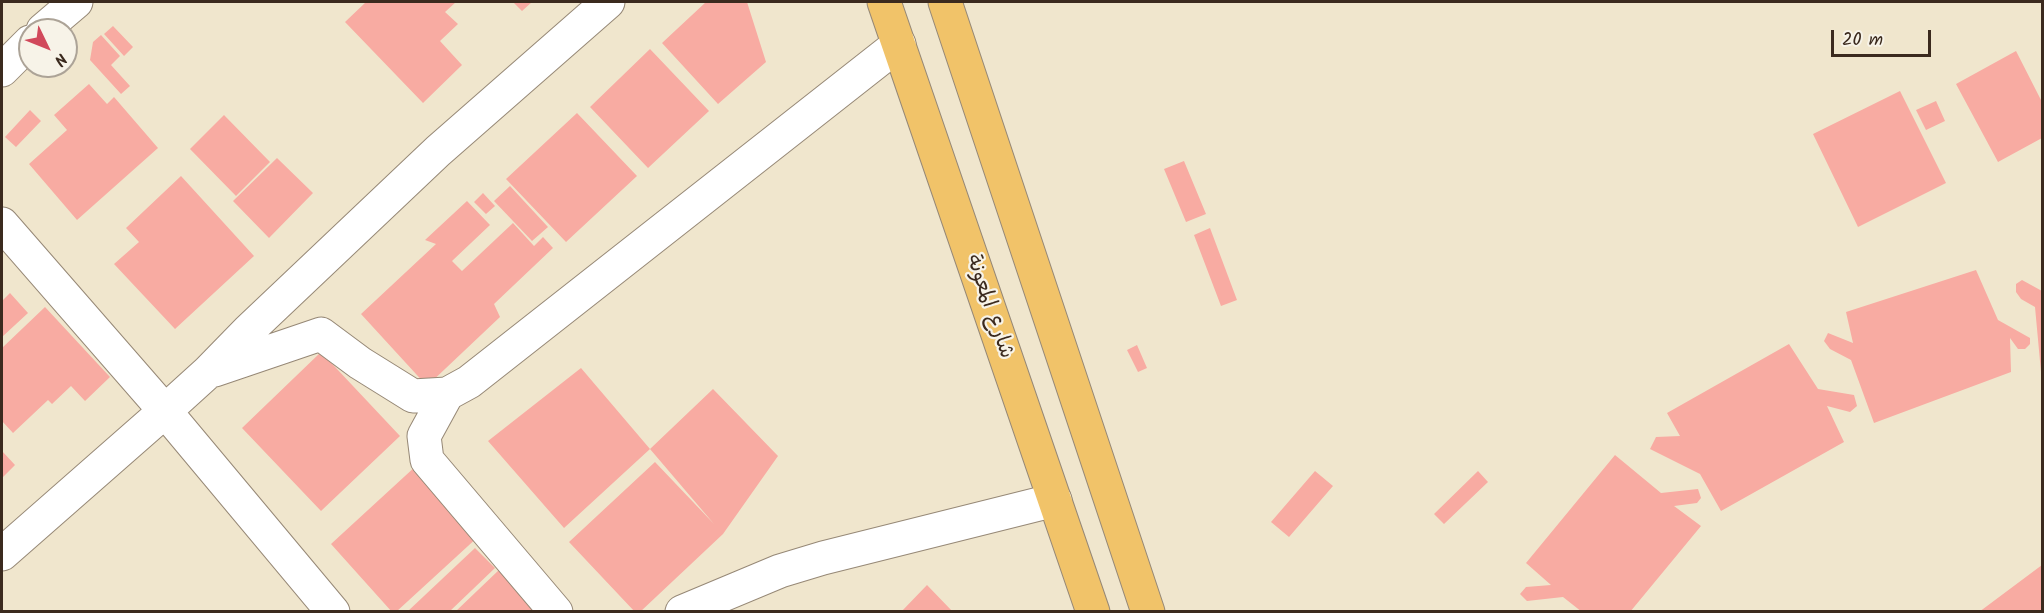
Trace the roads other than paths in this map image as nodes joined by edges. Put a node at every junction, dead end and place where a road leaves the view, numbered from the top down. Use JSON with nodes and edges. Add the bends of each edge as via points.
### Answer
{"nodes":[{"id":1,"x":76,"y":2,"type":"edge"},
{"id":2,"x":608,"y":2,"type":"edge"},
{"id":3,"x":884,"y":2,"type":"edge"},
{"id":4,"x":945,"y":2,"type":"edge"},
{"id":5,"x":57,"y":18,"type":"edge"},
{"id":6,"x":899,"y":44,"type":"junction"},
{"id":7,"x":18,"y":54,"type":"edge"},
{"id":8,"x":2,"y":70,"type":"edge"},
{"id":9,"x":2,"y":224,"type":"edge"},
{"id":10,"x":208,"y":372,"type":"junction"},
{"id":11,"x":447,"y":394,"type":"junction"},
{"id":12,"x":165,"y":411,"type":"junction"},
{"id":13,"x":1055,"y":500,"type":"junction"},
{"id":14,"x":2,"y":554,"type":"edge"},
{"id":15,"x":333,"y":612,"type":"edge"},
{"id":16,"x":556,"y":612,"type":"edge"},
{"id":17,"x":682,"y":612,"type":"edge"},
{"id":18,"x":1093,"y":612,"type":"edge"},
{"id":19,"x":1148,"y":612,"type":"edge"}],
"edges":[{"from":1,"to":5,"type":"street"},
{"from":2,"to":10,"type":"street","via":[[438,151]]},
{"from":3,"to":6,"type":"highway","name":"شارع المعونة"},
{"from":4,"to":19,"type":"highway"},
{"from":6,"to":11,"type":"street","via":[[469,382]]},
{"from":6,"to":13,"type":"highway","name":"شارع المعونة"},
{"from":7,"to":8,"type":"street"},
{"from":9,"to":12,"type":"street"},
{"from":10,"to":11,"type":"street","via":[[321,334],[413,396]]},
{"from":10,"to":12,"type":"street"},
{"from":11,"to":16,"type":"street","via":[[424,436],[427,460]]},
{"from":12,"to":14,"type":"street"},
{"from":12,"to":15,"type":"street"},
{"from":13,"to":17,"type":"street","via":[[823,558]]},
{"from":13,"to":18,"type":"highway","name":"شارع المعونة"}]}
